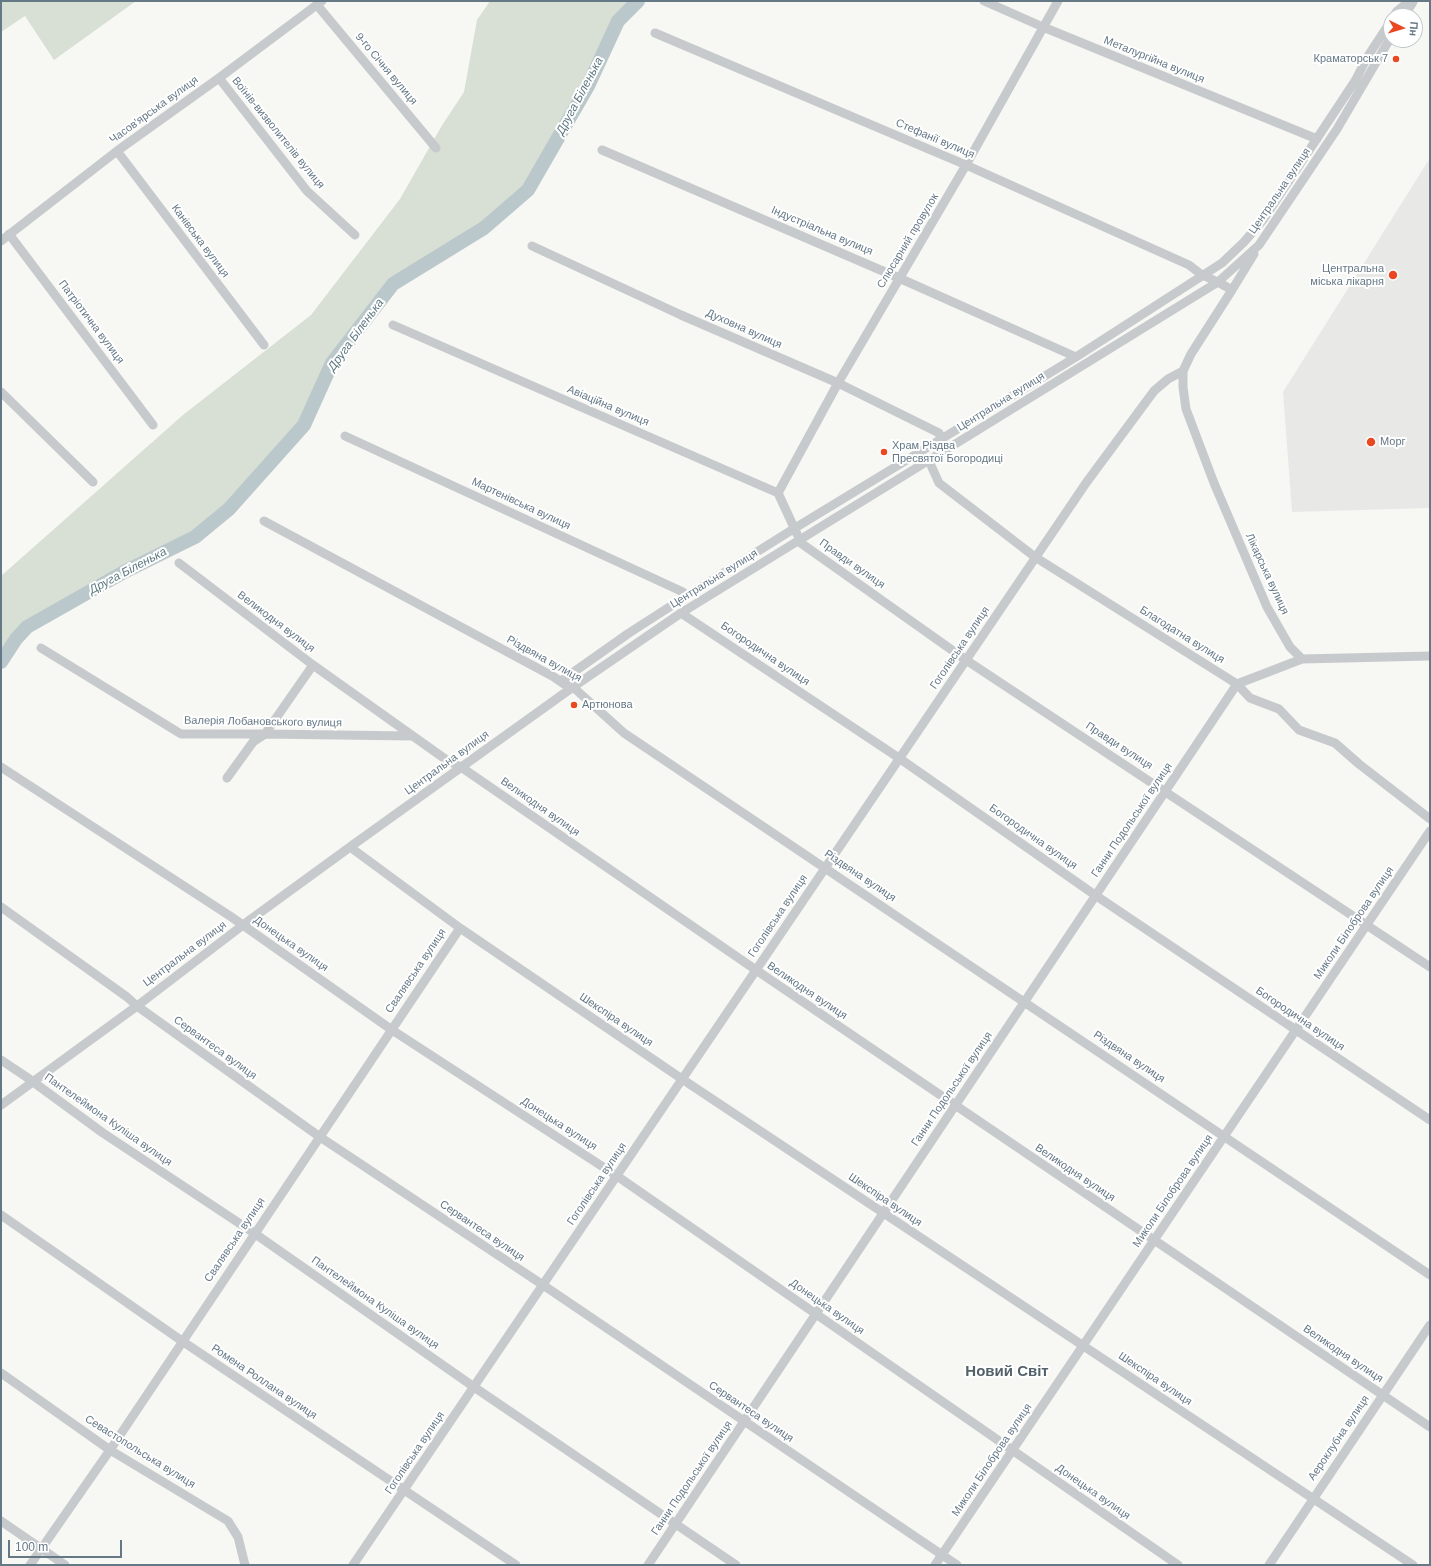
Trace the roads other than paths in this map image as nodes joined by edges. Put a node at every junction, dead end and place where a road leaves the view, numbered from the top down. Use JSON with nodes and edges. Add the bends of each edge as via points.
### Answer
{"nodes":[{"id":1,"x":984,"y":1,"type":"edge"},
{"id":2,"x":1058,"y":1,"type":"edge"},
{"id":3,"x":1410,"y":1,"type":"edge"},
{"id":4,"x":320,"y":3,"type":"edge"},
{"id":5,"x":1402,"y":8,"type":"edge"},
{"id":6,"x":1044,"y":27,"type":"junction"},
{"id":7,"x":655,"y":33,"type":"dead end"},
{"id":8,"x":1383,"y":33,"type":"edge"},
{"id":9,"x":1384,"y":48,"type":"edge"},
{"id":10,"x":219,"y":78,"type":"junction"},
{"id":11,"x":1317,"y":139,"type":"junction"},
{"id":12,"x":436,"y":148,"type":"dead end"},
{"id":13,"x":602,"y":150,"type":"dead end"},
{"id":14,"x":117,"y":151,"type":"junction"},
{"id":15,"x":966,"y":165,"type":"junction"},
{"id":16,"x":9,"y":234,"type":"junction"},
{"id":17,"x":355,"y":235,"type":"dead end"},
{"id":18,"x":1,"y":241,"type":"edge"},
{"id":19,"x":1259,"y":245,"type":"junction"},
{"id":20,"x":532,"y":246,"type":"dead end"},
{"id":21,"x":1202,"y":275,"type":"junction"},
{"id":22,"x":899,"y":278,"type":"junction"},
{"id":23,"x":1218,"y":282,"type":"junction"},
{"id":24,"x":1232,"y":290,"type":"junction"},
{"id":25,"x":393,"y":325,"type":"dead end"},
{"id":26,"x":264,"y":345,"type":"dead end"},
{"id":27,"x":1076,"y":357,"type":"junction"},
{"id":28,"x":1183,"y":372,"type":"junction"},
{"id":29,"x":838,"y":383,"type":"junction"},
{"id":30,"x":1,"y":392,"type":"edge"},
{"id":31,"x":153,"y":425,"type":"dead end"},
{"id":32,"x":345,"y":436,"type":"dead end"},
{"id":33,"x":941,"y":439,"type":"junction"},
{"id":34,"x":929,"y":461,"type":"junction"},
{"id":35,"x":93,"y":482,"type":"dead end"},
{"id":36,"x":778,"y":493,"type":"junction"},
{"id":37,"x":264,"y":521,"type":"dead end"},
{"id":38,"x":795,"y":528,"type":"junction"},
{"id":39,"x":798,"y":541,"type":"junction"},
{"id":40,"x":1036,"y":557,"type":"junction"},
{"id":41,"x":179,"y":563,"type":"dead end"},
{"id":42,"x":685,"y":597,"type":"junction"},
{"id":43,"x":681,"y":613,"type":"junction"},
{"id":44,"x":41,"y":648,"type":"dead end"},
{"id":45,"x":1430,"y":656,"type":"edge"},
{"id":46,"x":1302,"y":659,"type":"junction"},
{"id":47,"x":966,"y":660,"type":"junction"},
{"id":48,"x":313,"y":665,"type":"junction"},
{"id":49,"x":561,"y":681,"type":"junction"},
{"id":50,"x":1237,"y":684,"type":"junction"},
{"id":51,"x":573,"y":687,"type":"junction"},
{"id":52,"x":265,"y":734,"type":"junction"},
{"id":53,"x":412,"y":736,"type":"junction"},
{"id":54,"x":899,"y":758,"type":"junction"},
{"id":55,"x":1,"y":767,"type":"edge"},
{"id":56,"x":461,"y":767,"type":"junction"},
{"id":57,"x":227,"y":778,"type":"dead end"},
{"id":58,"x":1166,"y":791,"type":"junction"},
{"id":59,"x":1430,"y":819,"type":"edge"},
{"id":60,"x":1430,"y":831,"type":"edge"},
{"id":61,"x":350,"y":846,"type":"junction"},
{"id":62,"x":826,"y":868,"type":"junction"},
{"id":63,"x":1096,"y":896,"type":"junction"},
{"id":64,"x":1,"y":907,"type":"edge"},
{"id":65,"x":243,"y":926,"type":"junction"},
{"id":66,"x":1366,"y":926,"type":"junction"},
{"id":67,"x":460,"y":928,"type":"junction"},
{"id":68,"x":1430,"y":967,"type":"edge"},
{"id":69,"x":756,"y":970,"type":"junction"},
{"id":70,"x":1025,"y":1002,"type":"junction"},
{"id":71,"x":137,"y":1006,"type":"junction"},
{"id":72,"x":392,"y":1030,"type":"junction"},
{"id":73,"x":1296,"y":1030,"type":"junction"},
{"id":74,"x":1,"y":1060,"type":"edge"},
{"id":75,"x":682,"y":1079,"type":"junction"},
{"id":76,"x":33,"y":1082,"type":"junction"},
{"id":77,"x":1,"y":1105,"type":"edge"},
{"id":78,"x":956,"y":1106,"type":"junction"},
{"id":79,"x":1430,"y":1120,"type":"edge"},
{"id":80,"x":1224,"y":1136,"type":"junction"},
{"id":81,"x":320,"y":1137,"type":"junction"},
{"id":82,"x":616,"y":1176,"type":"junction"},
{"id":83,"x":884,"y":1214,"type":"junction"},
{"id":84,"x":1,"y":1215,"type":"edge"},
{"id":85,"x":254,"y":1233,"type":"junction"},
{"id":86,"x":1154,"y":1240,"type":"junction"},
{"id":87,"x":1430,"y":1275,"type":"edge"},
{"id":88,"x":543,"y":1285,"type":"junction"},
{"id":89,"x":816,"y":1315,"type":"junction"},
{"id":90,"x":1430,"y":1325,"type":"edge"},
{"id":91,"x":182,"y":1341,"type":"junction"},
{"id":92,"x":1083,"y":1346,"type":"junction"},
{"id":93,"x":1,"y":1373,"type":"edge"},
{"id":94,"x":474,"y":1386,"type":"junction"},
{"id":95,"x":1382,"y":1396,"type":"junction"},
{"id":96,"x":745,"y":1422,"type":"junction"},
{"id":97,"x":1430,"y":1427,"type":"edge"},
{"id":98,"x":110,"y":1450,"type":"junction"},
{"id":99,"x":1012,"y":1450,"type":"junction"},
{"id":100,"x":404,"y":1490,"type":"junction"},
{"id":101,"x":1314,"y":1499,"type":"junction"},
{"id":102,"x":1,"y":1521,"type":"edge"},
{"id":103,"x":676,"y":1523,"type":"junction"},
{"id":104,"x":41,"y":1548,"type":"junction"},
{"id":105,"x":942,"y":1555,"type":"junction"},
{"id":106,"x":30,"y":1565,"type":"edge"},
{"id":107,"x":64,"y":1565,"type":"edge"},
{"id":108,"x":245,"y":1565,"type":"edge"},
{"id":109,"x":353,"y":1565,"type":"edge"},
{"id":110,"x":516,"y":1565,"type":"edge"},
{"id":111,"x":648,"y":1565,"type":"edge"},
{"id":112,"x":736,"y":1565,"type":"edge"},
{"id":113,"x":935,"y":1565,"type":"edge"},
{"id":114,"x":957,"y":1565,"type":"edge"},
{"id":115,"x":1178,"y":1565,"type":"edge"},
{"id":116,"x":1269,"y":1565,"type":"edge"},
{"id":117,"x":1413,"y":1565,"type":"edge"}],
"edges":[{"from":1,"to":6,"type":"street","name":"Металургійна вулиця"},
{"from":2,"to":6,"type":"street","name":"Слюсарний провулок"},
{"from":3,"to":5,"type":"street"},
{"from":4,"to":10,"type":"street","name":"Часов'ярська вулиця"},
{"from":4,"to":12,"type":"street","name":"9-го Січня вулиця"},
{"from":6,"to":11,"type":"street","name":"Металургійна вулиця"},
{"from":6,"to":15,"type":"street","name":"Слюсарний провулок"},
{"from":7,"to":15,"type":"street","name":"Стефанії вулиця"},
{"from":8,"to":11,"type":"street","name":"Центральна вулиця"},
{"from":9,"to":19,"type":"street","name":"Центральна вулиця","via":[[1337,128]]},
{"from":10,"to":14,"type":"street","name":"Часов'ярська вулиця"},
{"from":10,"to":17,"type":"street","name":"Воїнів-визволителів вулиця","via":[[307,191]]},
{"from":11,"to":21,"type":"street","name":"Центральна вулиця","via":[[1263,220],[1222,263]]},
{"from":13,"to":22,"type":"street","name":"Індустріальна вулиця"},
{"from":14,"to":16,"type":"street","name":"Часов'ярська вулиця"},
{"from":14,"to":26,"type":"street","name":"Канівська вулиця"},
{"from":15,"to":21,"type":"street","name":"Стефанії вулиця","via":[[1189,265]]},
{"from":15,"to":22,"type":"street","name":"Слюсарний провулок"},
{"from":16,"to":18,"type":"street","name":"Часов'ярська вулиця"},
{"from":16,"to":31,"type":"street","name":"Патріотична вулиця"},
{"from":19,"to":23,"type":"street","name":"Центральна вулиця"},
{"from":19,"to":24,"type":"street"},
{"from":20,"to":29,"type":"street","name":"Духовна вулиця","via":[[681,315]]},
{"from":21,"to":23,"type":"street","name":"Стефанії вулиця"},
{"from":21,"to":27,"type":"street","name":"Центральна вулиця"},
{"from":22,"to":27,"type":"street","name":"Індустріальна вулиця"},
{"from":22,"to":29,"type":"street","name":"Слюсарний провулок"},
{"from":23,"to":24,"type":"street"},
{"from":23,"to":34,"type":"street","name":"Центральна вулиця"},
{"from":24,"to":28,"type":"street","via":[[1191,354]]},
{"from":25,"to":36,"type":"street","name":"Авіаційна вулиця"},
{"from":27,"to":33,"type":"street","name":"Центральна вулиця"},
{"from":28,"to":40,"type":"street","name":"Гоголівська вулиця","via":[[1168,379],[1154,391],[1086,483]]},
{"from":28,"to":46,"type":"street","name":"Лікарська вулиця","via":[[1186,409],[1214,483],[1267,607],[1290,647]]},
{"from":29,"to":33,"type":"street","name":"Духовна вулиця","via":[[939,433]]},
{"from":29,"to":36,"type":"street","name":"Слюсарний провулок"},
{"from":30,"to":35,"type":"street"},
{"from":32,"to":42,"type":"street","name":"Мартенівська вулиця","via":[[683,592]]},
{"from":33,"to":38,"type":"street","name":"Центральна вулиця"},
{"from":34,"to":39,"type":"street","name":"Центральна вулиця"},
{"from":34,"to":40,"type":"street","name":"Благодатна вулиця","via":[[939,483]]},
{"from":36,"to":38,"type":"street"},
{"from":37,"to":49,"type":"street","name":"Різдвяна вулиця"},
{"from":38,"to":39,"type":"street"},
{"from":38,"to":42,"type":"street","name":"Центральна вулиця"},
{"from":39,"to":43,"type":"street","name":"Центральна вулиця"},
{"from":39,"to":47,"type":"street","name":"Правди вулиця"},
{"from":40,"to":47,"type":"street","name":"Гоголівська вулиця"},
{"from":40,"to":50,"type":"street","name":"Благодатна вулиця"},
{"from":41,"to":48,"type":"street","name":"Великодня вулиця"},
{"from":42,"to":49,"type":"street","name":"Центральна вулиця"},
{"from":43,"to":51,"type":"street","name":"Центральна вулиця"},
{"from":43,"to":54,"type":"street","name":"Богородична вулиця"},
{"from":44,"to":52,"type":"street","name":"Валерія Лобановського вулиця","via":[[181,734]]},
{"from":45,"to":46,"type":"street"},
{"from":46,"to":50,"type":"street"},
{"from":47,"to":54,"type":"street","name":"Гоголівська вулиця"},
{"from":47,"to":58,"type":"street","name":"Правди вулиця"},
{"from":48,"to":52,"type":"street"},
{"from":48,"to":53,"type":"street","name":"Великодня вулиця"},
{"from":49,"to":51,"type":"street","name":"Різдвяна вулиця"},
{"from":50,"to":58,"type":"street","name":"Ганни Подольської вулиця"},
{"from":50,"to":59,"type":"street","name":"Благодатна вулиця","via":[[1250,698],[1279,709],[1299,730],[1335,742]]},
{"from":51,"to":56,"type":"street","name":"Центральна вулиця"},
{"from":51,"to":62,"type":"street","name":"Різдвяна вулиця","via":[[624,732]]},
{"from":52,"to":53,"type":"street","name":"Валерія Лобановського вулиця"},
{"from":52,"to":57,"type":"street","via":[[253,742]]},
{"from":53,"to":56,"type":"street","name":"Великодня вулиця"},
{"from":54,"to":62,"type":"street","name":"Гоголівська вулиця"},
{"from":54,"to":63,"type":"street","name":"Богородична вулиця"},
{"from":55,"to":65,"type":"street","name":"Донецька вулиця"},
{"from":56,"to":61,"type":"street","name":"Центральна вулиця"},
{"from":56,"to":69,"type":"street","name":"Великодня вулиця"},
{"from":58,"to":63,"type":"street","name":"Ганни Подольської вулиця"},
{"from":58,"to":66,"type":"street","name":"Правди вулиця"},
{"from":60,"to":66,"type":"street","name":"Миколи Білоброва вулиця"},
{"from":61,"to":65,"type":"street","name":"Центральна вулиця"},
{"from":61,"to":67,"type":"street","name":"Шекспіра вулиця"},
{"from":62,"to":69,"type":"street","name":"Гоголівська вулиця"},
{"from":62,"to":70,"type":"street","name":"Різдвяна вулиця"},
{"from":63,"to":70,"type":"street","name":"Ганни Подольської вулиця"},
{"from":63,"to":73,"type":"street","name":"Богородична вулиця"},
{"from":64,"to":71,"type":"street","name":"Сервантеса вулиця"},
{"from":65,"to":71,"type":"street","name":"Центральна вулиця"},
{"from":65,"to":72,"type":"street","name":"Донецька вулиця"},
{"from":66,"to":68,"type":"street","name":"Правди вулиця"},
{"from":66,"to":73,"type":"street","name":"Миколи Білоброва вулиця"},
{"from":67,"to":72,"type":"street","name":"Свалявська вулиця"},
{"from":67,"to":75,"type":"street","name":"Шекспіра вулиця"},
{"from":69,"to":75,"type":"street","name":"Гоголівська вулиця"},
{"from":69,"to":78,"type":"street","name":"Великодня вулиця"},
{"from":70,"to":78,"type":"street","name":"Ганни Подольської вулиця"},
{"from":70,"to":80,"type":"street","name":"Різдвяна вулиця"},
{"from":71,"to":76,"type":"street","name":"Центральна вулиця"},
{"from":71,"to":81,"type":"street","name":"Сервантеса вулиця"},
{"from":72,"to":81,"type":"street","name":"Свалявська вулиця"},
{"from":72,"to":82,"type":"street","name":"Донецька вулиця"},
{"from":73,"to":79,"type":"street","name":"Богородична вулиця"},
{"from":73,"to":80,"type":"street","name":"Миколи Білоброва вулиця"},
{"from":74,"to":76,"type":"street","name":"Пантелеймона Куліша вулиця"},
{"from":75,"to":82,"type":"street","name":"Гоголівська вулиця"},
{"from":75,"to":83,"type":"street","name":"Шекспіра вулиця"},
{"from":76,"to":77,"type":"street","name":"Центральна вулиця"},
{"from":76,"to":85,"type":"street","name":"Пантелеймона Куліша вулиця","via":[[103,1133]]},
{"from":78,"to":83,"type":"street","name":"Ганни Подольської вулиця"},
{"from":78,"to":86,"type":"street","name":"Великодня вулиця"},
{"from":80,"to":86,"type":"street","name":"Миколи Білоброва вулиця"},
{"from":80,"to":87,"type":"street","name":"Різдвяна вулиця"},
{"from":81,"to":85,"type":"street","name":"Свалявська вулиця"},
{"from":81,"to":88,"type":"street","name":"Сервантеса вулиця"},
{"from":82,"to":88,"type":"street","name":"Гоголівська вулиця"},
{"from":82,"to":89,"type":"street","name":"Донецька вулиця"},
{"from":83,"to":89,"type":"street","name":"Ганни Подольської вулиця"},
{"from":83,"to":92,"type":"street","name":"Шекспіра вулиця"},
{"from":84,"to":91,"type":"street","name":"Ромена Роллана вулиця"},
{"from":85,"to":91,"type":"street","name":"Свалявська вулиця"},
{"from":85,"to":94,"type":"street","name":"Пантелеймона Куліша вулиця"},
{"from":86,"to":92,"type":"street","name":"Миколи Білоброва вулиця"},
{"from":86,"to":95,"type":"street","name":"Великодня вулиця"},
{"from":88,"to":94,"type":"street","name":"Гоголівська вулиця"},
{"from":88,"to":96,"type":"street","name":"Сервантеса вулиця"},
{"from":89,"to":96,"type":"street","name":"Ганни Подольської вулиця"},
{"from":89,"to":99,"type":"street","name":"Донецька вулиця"},
{"from":90,"to":95,"type":"street","name":"Аероклубна вулиця"},
{"from":91,"to":98,"type":"street","name":"Свалявська вулиця"},
{"from":91,"to":100,"type":"street","name":"Ромена Роллана вулиця"},
{"from":92,"to":99,"type":"street","name":"Миколи Білоброва вулиця"},
{"from":92,"to":101,"type":"street","name":"Шекспіра вулиця"},
{"from":93,"to":98,"type":"street","name":"Севастопольська вулиця"},
{"from":94,"to":100,"type":"street","name":"Гоголівська вулиця"},
{"from":94,"to":103,"type":"street","name":"Пантелеймона Куліша вулиця"},
{"from":95,"to":97,"type":"street","name":"Великодня вулиця"},
{"from":95,"to":101,"type":"street","name":"Аероклубна вулиця"},
{"from":96,"to":103,"type":"street","name":"Ганни Подольської вулиця"},
{"from":96,"to":105,"type":"street","name":"Сервантеса вулиця"},
{"from":98,"to":104,"type":"street","name":"Свалявська вулиця"},
{"from":98,"to":108,"type":"street","name":"Севастопольська вулиця","via":[[228,1521],[238,1537]]},
{"from":99,"to":105,"type":"street","name":"Миколи Білоброва вулиця"},
{"from":99,"to":115,"type":"street","name":"Донецька вулиця"},
{"from":100,"to":109,"type":"street","name":"Гоголівська вулиця"},
{"from":100,"to":110,"type":"street","name":"Ромена Роллана вулиця"},
{"from":101,"to":116,"type":"street","name":"Аероклубна вулиця"},
{"from":101,"to":117,"type":"street","name":"Шекспіра вулиця"},
{"from":102,"to":104,"type":"street"},
{"from":103,"to":111,"type":"street","name":"Ганни Подольської вулиця"},
{"from":103,"to":112,"type":"street","name":"Пантелеймона Куліша вулиця"},
{"from":104,"to":106,"type":"street","name":"Свалявська вулиця"},
{"from":104,"to":107,"type":"street"},
{"from":105,"to":113,"type":"street","name":"Миколи Білоброва вулиця"},
{"from":105,"to":114,"type":"street","name":"Сервантеса вулиця"}]}
